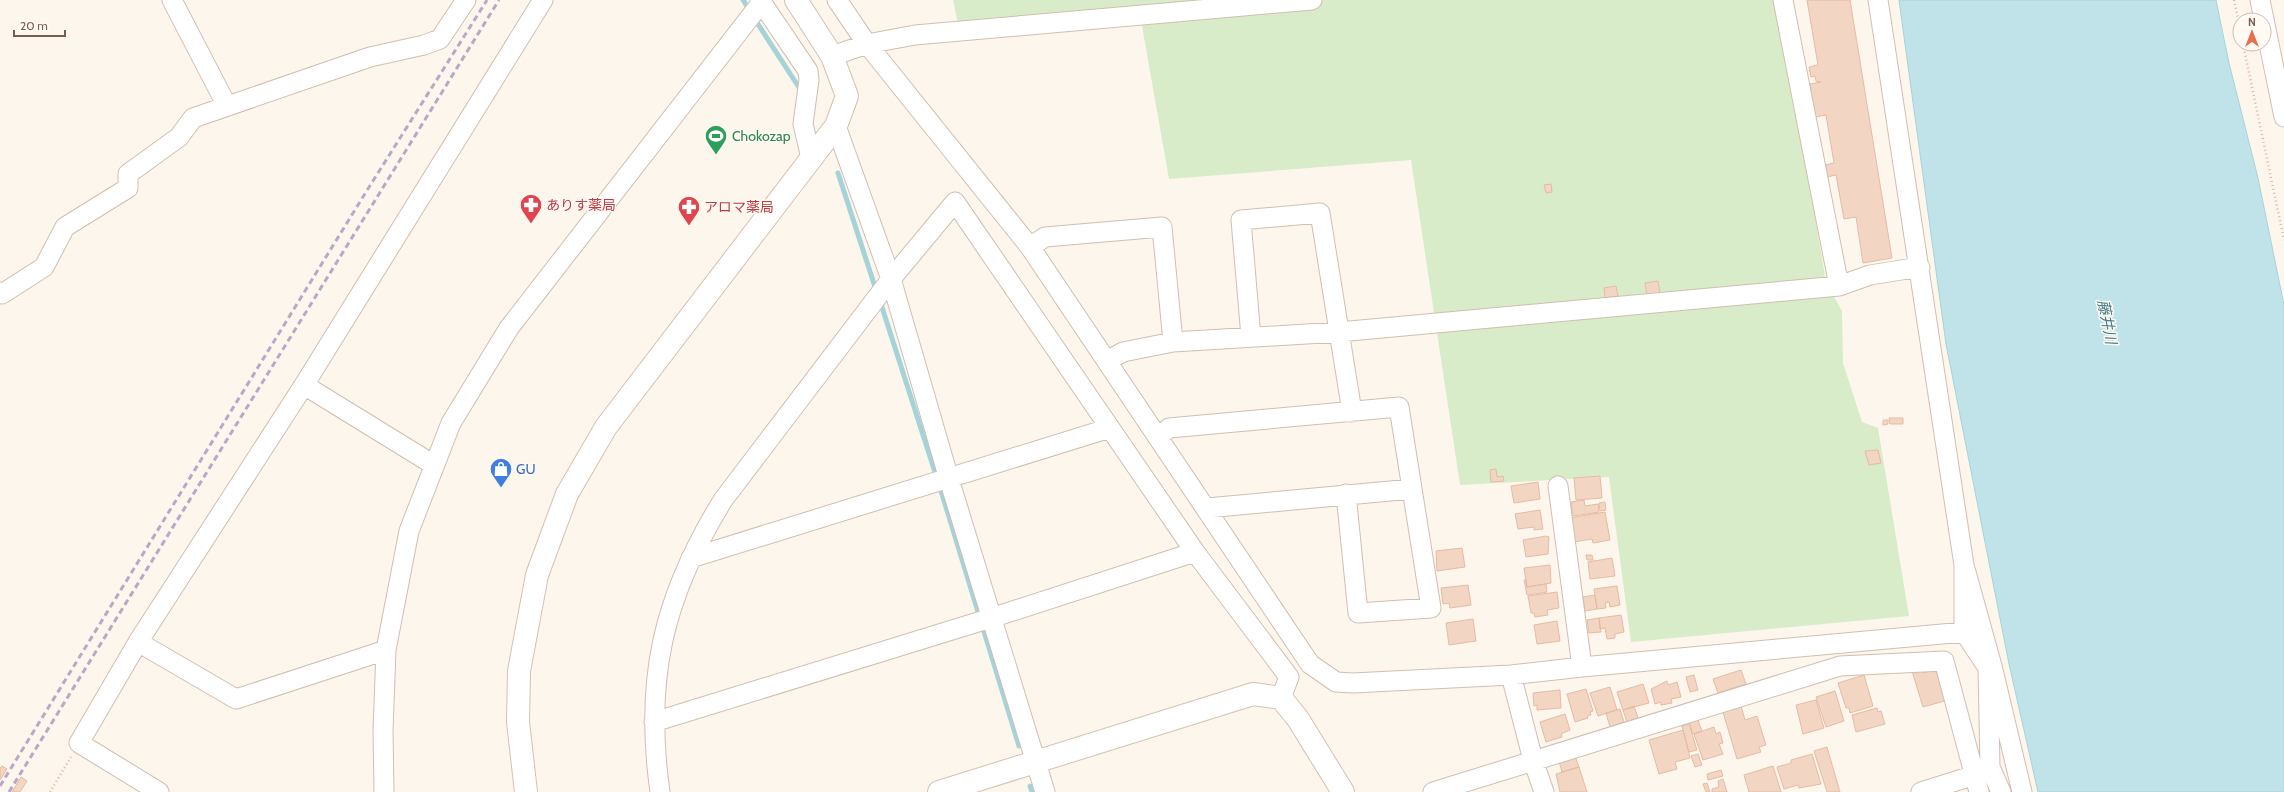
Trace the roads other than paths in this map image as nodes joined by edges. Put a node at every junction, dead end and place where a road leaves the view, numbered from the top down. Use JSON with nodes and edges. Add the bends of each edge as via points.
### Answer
{"nodes":[{"id":1,"x":172,"y":0,"type":"edge"},
{"id":2,"x":466,"y":0,"type":"edge"},
{"id":3,"x":543,"y":0,"type":"edge"},
{"id":4,"x":796,"y":0,"type":"edge"},
{"id":5,"x":837,"y":0,"type":"edge"},
{"id":6,"x":1312,"y":0,"type":"edge"},
{"id":7,"x":1783,"y":0,"type":"edge"},
{"id":8,"x":1878,"y":0,"type":"edge"},
{"id":9,"x":2260,"y":0,"type":"edge"},
{"id":10,"x":755,"y":10,"type":"edge"},
{"id":11,"x":867,"y":44,"type":"junction"},
{"id":12,"x":832,"y":56,"type":"junction"},
{"id":13,"x":2281,"y":91,"type":"edge"},
{"id":14,"x":227,"y":106,"type":"junction"},
{"id":15,"x":2284,"y":118,"type":"edge"},
{"id":16,"x":836,"y":126,"type":"junction"},
{"id":17,"x":811,"y":158,"type":"junction"},
{"id":18,"x":1030,"y":247,"type":"junction"},
{"id":19,"x":1920,"y":267,"type":"junction"},
{"id":20,"x":887,"y":284,"type":"junction"},
{"id":21,"x":1839,"y":286,"type":"junction"},
{"id":22,"x":0,"y":292,"type":"edge"},
{"id":23,"x":1339,"y":332,"type":"junction"},
{"id":24,"x":1251,"y":337,"type":"junction"},
{"id":25,"x":1173,"y":342,"type":"junction"},
{"id":26,"x":1107,"y":361,"type":"junction"},
{"id":27,"x":304,"y":385,"type":"junction"},
{"id":28,"x":1352,"y":412,"type":"junction"},
{"id":29,"x":1110,"y":428,"type":"junction"},
{"id":30,"x":1158,"y":437,"type":"junction"},
{"id":31,"x":434,"y":465,"type":"junction"},
{"id":32,"x":942,"y":481,"type":"junction"},
{"id":33,"x":1558,"y":486,"type":"dead end"},
{"id":34,"x":1412,"y":489,"type":"junction"},
{"id":35,"x":1346,"y":494,"type":"junction"},
{"id":36,"x":1207,"y":508,"type":"junction"},
{"id":37,"x":1196,"y":552,"type":"junction"},
{"id":38,"x":690,"y":558,"type":"junction"},
{"id":39,"x":1964,"y":565,"type":"junction"},
{"id":40,"x":984,"y":620,"type":"junction"},
{"id":41,"x":1964,"y":632,"type":"junction"},
{"id":42,"x":138,"y":642,"type":"junction"},
{"id":43,"x":386,"y":650,"type":"junction"},
{"id":44,"x":1310,"y":664,"type":"junction"},
{"id":45,"x":1582,"y":667,"type":"junction"},
{"id":46,"x":1990,"y":667,"type":"junction"},
{"id":47,"x":1512,"y":676,"type":"junction"},
{"id":48,"x":1289,"y":677,"type":"junction"},
{"id":49,"x":1281,"y":698,"type":"junction"},
{"id":50,"x":654,"y":722,"type":"junction"},
{"id":51,"x":1533,"y":760,"type":"junction"},
{"id":52,"x":1036,"y":761,"type":"junction"},
{"id":53,"x":1981,"y":778,"type":"edge"},
{"id":54,"x":159,"y":792,"type":"edge"},
{"id":55,"x":384,"y":792,"type":"edge"},
{"id":56,"x":526,"y":792,"type":"edge"},
{"id":57,"x":660,"y":792,"type":"edge"},
{"id":58,"x":939,"y":792,"type":"edge"},
{"id":59,"x":1045,"y":792,"type":"edge"},
{"id":60,"x":1343,"y":792,"type":"edge"},
{"id":61,"x":1433,"y":792,"type":"edge"},
{"id":62,"x":1544,"y":792,"type":"edge"},
{"id":63,"x":1921,"y":792,"type":"edge"},
{"id":64,"x":2001,"y":792,"type":"edge"},
{"id":65,"x":2022,"y":792,"type":"edge"}],
"edges":[{"from":1,"to":14,"type":"street"},
{"from":2,"to":14,"type":"street","via":[[440,39],[370,57]]},
{"from":3,"to":27,"type":"street"},
{"from":4,"to":12,"type":"street"},
{"from":5,"to":11,"type":"street"},
{"from":6,"to":11,"type":"street","via":[[915,35]]},
{"from":7,"to":21,"type":"street"},
{"from":8,"to":19,"type":"street"},
{"from":9,"to":13,"type":"street"},
{"from":10,"to":17,"type":"street","via":[[808,71],[803,124]]},
{"from":10,"to":31,"type":"street","via":[[509,328],[451,423]]},
{"from":11,"to":12,"type":"street"},
{"from":11,"to":18,"type":"street"},
{"from":12,"to":16,"type":"street","via":[[847,96]]},
{"from":13,"to":15,"type":"street"},
{"from":14,"to":22,"type":"street","via":[[193,118],[180,137],[128,174],[128,188],[65,227],[44,267],[2,294]]},
{"from":16,"to":17,"type":"street"},
{"from":16,"to":20,"type":"street"},
{"from":17,"to":56,"type":"street","via":[[606,427],[567,494],[536,575],[519,671],[518,722]]},
{"from":18,"to":25,"type":"street","via":[[1045,237],[1162,227]]},
{"from":18,"to":26,"type":"street"},
{"from":19,"to":21,"type":"street","via":[[1870,275]]},
{"from":19,"to":39,"type":"street"},
{"from":20,"to":29,"type":"street","via":[[955,202]]},
{"from":20,"to":32,"type":"street"},
{"from":20,"to":38,"type":"street","via":[[723,500]]},
{"from":21,"to":23,"type":"street"},
{"from":23,"to":24,"type":"street"},
{"from":23,"to":24,"type":"street","via":[[1320,213],[1241,220]]},
{"from":23,"to":28,"type":"street"},
{"from":24,"to":25,"type":"street"},
{"from":25,"to":26,"type":"street","via":[[1123,352]]},
{"from":26,"to":30,"type":"street"},
{"from":27,"to":31,"type":"street"},
{"from":27,"to":42,"type":"street"},
{"from":28,"to":30,"type":"street","via":[[1169,428]]},
{"from":28,"to":34,"type":"street","via":[[1399,407]]},
{"from":29,"to":32,"type":"street"},
{"from":29,"to":37,"type":"street"},
{"from":30,"to":36,"type":"street"},
{"from":31,"to":43,"type":"street","via":[[409,531]]},
{"from":32,"to":38,"type":"street"},
{"from":32,"to":40,"type":"street"},
{"from":33,"to":45,"type":"street"},
{"from":34,"to":35,"type":"street"},
{"from":34,"to":35,"type":"street","via":[[1431,608],[1358,613]]},
{"from":35,"to":36,"type":"street"},
{"from":36,"to":44,"type":"street"},
{"from":37,"to":40,"type":"street"},
{"from":37,"to":48,"type":"street"},
{"from":38,"to":50,"type":"street","via":[[662,637],[655,684]]},
{"from":39,"to":41,"type":"street"},
{"from":39,"to":46,"type":"street"},
{"from":40,"to":50,"type":"street"},
{"from":40,"to":52,"type":"street"},
{"from":41,"to":45,"type":"street"},
{"from":41,"to":46,"type":"street"},
{"from":42,"to":43,"type":"street","via":[[236,698]]},
{"from":42,"to":54,"type":"street","via":[[79,743]]},
{"from":43,"to":55,"type":"street"},
{"from":44,"to":47,"type":"street","via":[[1336,682]]},
{"from":44,"to":48,"type":"street"},
{"from":45,"to":47,"type":"street"},
{"from":46,"to":53,"type":"street"},
{"from":46,"to":65,"type":"street"},
{"from":47,"to":51,"type":"street"},
{"from":48,"to":49,"type":"street"},
{"from":49,"to":52,"type":"street","via":[[1253,694]]},
{"from":49,"to":60,"type":"street","via":[[1298,719]]},
{"from":50,"to":57,"type":"street"},
{"from":51,"to":53,"type":"street","via":[[1840,666],[1944,661]]},
{"from":51,"to":61,"type":"street"},
{"from":51,"to":62,"type":"street"},
{"from":52,"to":58,"type":"street"},
{"from":52,"to":59,"type":"street"},
{"from":53,"to":63,"type":"street"},
{"from":53,"to":64,"type":"street"}]}
